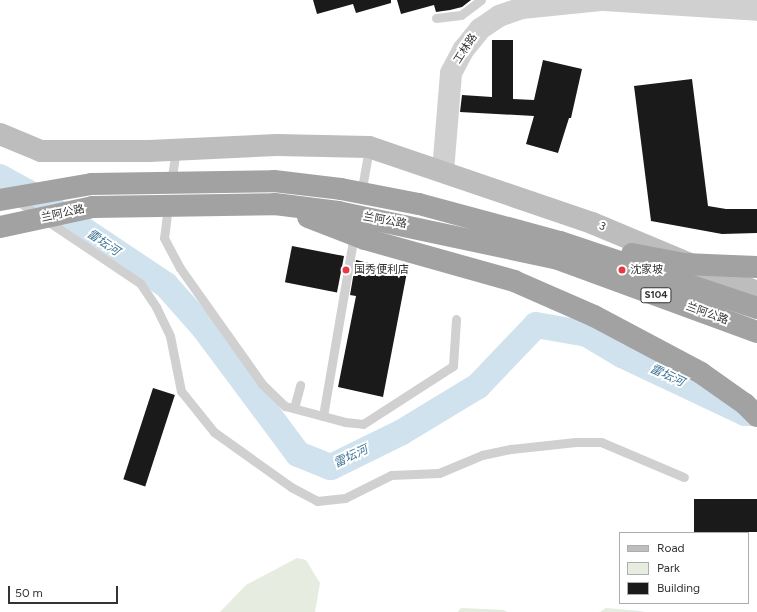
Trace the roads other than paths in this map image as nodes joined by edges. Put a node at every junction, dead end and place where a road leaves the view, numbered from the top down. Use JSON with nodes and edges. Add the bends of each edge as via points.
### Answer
{"nodes":[{"id":1,"x":481,"y":0,"type":"edge"},
{"id":2,"x":601,"y":0,"type":"edge"},
{"id":3,"x":604,"y":0,"type":"edge"},
{"id":4,"x":549,"y":2,"type":"edge"},
{"id":5,"x":757,"y":10,"type":"edge"},
{"id":6,"x":436,"y":18,"type":"dead end"},
{"id":7,"x":0,"y":134,"type":"edge"},
{"id":8,"x":369,"y":147,"type":"junction"},
{"id":9,"x":176,"y":149,"type":"junction"},
{"id":10,"x":443,"y":171,"type":"junction"},
{"id":11,"x":0,"y":189,"type":"edge"},
{"id":12,"x":0,"y":200,"type":"edge"},
{"id":13,"x":275,"y":204,"type":"junction"},
{"id":14,"x":0,"y":227,"type":"edge"},
{"id":15,"x":558,"y":250,"type":"junction"},
{"id":16,"x":757,"y":267,"type":"edge"},
{"id":17,"x":757,"y":292,"type":"edge"},
{"id":18,"x":757,"y":308,"type":"edge"},
{"id":19,"x":456,"y":320,"type":"dead end"},
{"id":20,"x":757,"y":332,"type":"edge"},
{"id":21,"x":300,"y":385,"type":"dead end"},
{"id":22,"x":294,"y":408,"type":"junction"},
{"id":23,"x":323,"y":416,"type":"junction"},
{"id":24,"x":757,"y":416,"type":"edge"},
{"id":25,"x":684,"y":477,"type":"dead end"}],
"edges":[{"from":1,"to":6,"type":"lane","via":[[461,15]]},
{"from":2,"to":4,"type":"street","name":"工林路"},
{"from":3,"to":5,"type":"street","via":[[732,11]]},
{"from":4,"to":10,"type":"street","name":"工林路","via":[[499,16],[480,29],[464,49],[451,73]]},
{"from":7,"to":9,"type":"main road","name":"3","via":[[40,151]]},
{"from":8,"to":9,"type":"main road","name":"3","via":[[277,145]]},
{"from":8,"to":10,"type":"main road","name":"3"},
{"from":8,"to":23,"type":"lane"},
{"from":9,"to":22,"type":"lane","via":[[164,238],[180,268],[262,384],[285,406]]},
{"from":10,"to":17,"type":"main road","name":"3","via":[[592,223]]},
{"from":11,"to":25,"type":"lane","via":[[140,283],[156,306],[170,336],[181,391],[214,432],[291,487],[317,501],[345,498],[391,475],[439,473],[482,455],[576,442],[601,442]]},
{"from":12,"to":15,"type":"highway","name":"兰阿公路","via":[[92,184],[274,181],[340,189],[418,204]]},
{"from":13,"to":14,"type":"highway","name":"兰阿公路","via":[[93,207]]},
{"from":13,"to":15,"type":"highway","name":"兰阿公路"},
{"from":13,"to":24,"type":"highway","via":[[365,239],[514,281],[594,316],[701,373],[745,404]]},
{"from":15,"to":16,"type":"highway","via":[[684,264]]},
{"from":15,"to":18,"type":"highway","name":"兰阿公路","number":"S104"},
{"from":15,"to":20,"type":"highway","name":"兰阿公路","number":"S104"},
{"from":19,"to":23,"type":"lane","via":[[453,366],[363,424]]},
{"from":21,"to":22,"type":"lane"},
{"from":22,"to":23,"type":"lane"}]}
